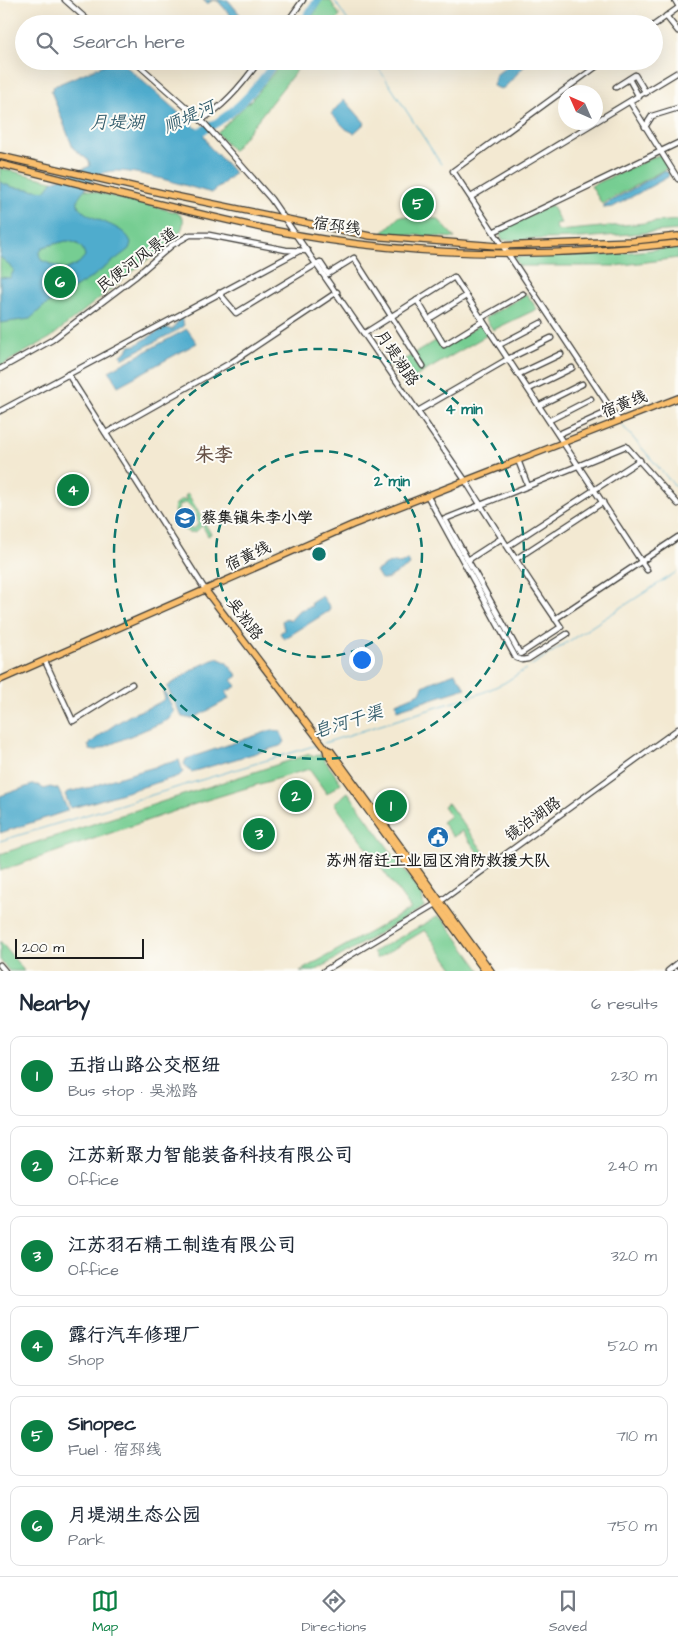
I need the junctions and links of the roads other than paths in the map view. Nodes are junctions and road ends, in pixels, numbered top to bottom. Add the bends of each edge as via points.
1 (65, 0) edge
2 (303, 0) edge
3 (675, 0) edge
4 (678, 6) edge
5 (82, 15) edge
6 (292, 15) edge
7 (666, 16) junction
8 (663, 18) edge
9 (678, 31) edge
10 (144, 70) edge
11 (254, 70) edge
12 (592, 70) edge
13 (678, 72) edge
14 (629, 79) junction
15 (616, 87) dead end
16 (646, 92) junction
17 (639, 96) junction
18 (630, 102) junction
19 (678, 108) edge
20 (201, 120) junction
21 (645, 127) junction
22 (678, 143) edge
23 (661, 152) junction
24 (0, 156) edge
25 (0, 164) edge
26 (678, 179) edge
27 (471, 196) junction
28 (285, 218) junction
29 (494, 231) junction
30 (295, 234) junction
31 (678, 236) edge
32 (678, 243) edge
33 (504, 246) junction
34 (299, 251) junction
35 (308, 251) junction
36 (508, 254) junction
37 (317, 264) junction
38 (337, 292) junction
39 (219, 293) junction
40 (523, 294) dead end
41 (466, 296) junction
42 (417, 300) junction
43 (392, 316) junction
44 (432, 317) dead end
45 (482, 320) junction
46 (541, 323) dead end
47 (365, 333) junction
48 (550, 338) dead end
49 (499, 345) junction
50 (561, 354) dead end
51 (508, 359) junction
52 (423, 366) dead end
53 (572, 368) dead end
54 (0, 369) edge
55 (68, 374) junction
56 (519, 374) junction
57 (582, 384) dead end
58 (529, 390) junction
59 (678, 398) edge
60 (591, 399) dead end
61 (540, 405) junction
62 (0, 411) edge
63 (418, 411) junction
64 (603, 414) dead end
65 (550, 420) junction
66 (619, 421) junction
67 (106, 433) junction
68 (558, 434) junction
69 (564, 442) junction
70 (518, 460) junction
71 (640, 460) junction
72 (579, 465) junction
73 (465, 480) junction
74 (528, 486) junction
75 (595, 489) junction
76 (427, 495) junction
77 (603, 502) junction
78 (678, 504) edge
79 (481, 505) junction
80 (678, 537) edge
81 (502, 538) junction
82 (508, 546) junction
83 (516, 559) junction
84 (469, 562) junction
85 (642, 562) junction
86 (464, 567) junction
87 (647, 570) dead end
88 (206, 591) junction
89 (555, 619) junction
90 (567, 634) dead end
91 (45, 661) junction
92 (0, 680) edge
93 (132, 684) dead end
94 (678, 729) edge
95 (439, 903) junction
96 (678, 964) edge
97 (0, 965) edge
98 (5, 971) edge
99 (324, 971) edge
100 (485, 971) edge
101 (492, 971) edge
102 (668, 971) edge

1 - 5 street
2 - 6 street
3 - 4 street
4 - 7 street
7 - 8 street
7 - 9 street
10 - 20 street, 月堤湖路
11 - 20 street via 224,103
12 - 27 street via 453,171
13 - 16 street
14 - 15 street
14 - 16 street via 635,75
14 - 17 street
16 - 17 street
17 - 18 street
18 - 21 street
18 - 27 street
19 - 21 street via 652,116
20 - 28 street, 月堤湖路
21 - 23 street
22 - 23 street
23 - 26 street
23 - 29 street
24 - 28 main road, 宿邳线
25 - 30 main road, 宿邳线
27 - 29 street
28 - 30 street, 月堤湖路
28 - 33 main road, 宿邳线 via 370,236
29 - 33 street
30 - 35 street, 月堤湖路
30 - 36 main road, 宿邳线 via 428,251
31 - 33 main road, 宿邳线
32 - 36 main road, 宿邳线 via 610,251
33 - 36 street
34 - 35 street, 民便河风景道
34 - 39 street
34 - 54 street, 民便河风景道 via 209,235 190,235 172,245 52,340
35 - 37 street, 月堤湖路
36 - 66 street
37 - 38 street, 月堤湖路
37 - 39 street via 239,312 233,312
37 - 43 street via 320,262 328,274 354,258
38 - 47 street, 月堤湖路
38 - 67 street via 232,362
39 - 55 street
40 - 45 street
41 - 42 street via 454,277
41 - 44 street
41 - 45 street
42 - 43 street
42 - 45 street via 444,345
43 - 47 street
43 - 52 street
45 - 49 street
46 - 49 street
47 - 63 street, 月堤湖路
48 - 51 street
49 - 51 street
50 - 56 street
51 - 56 street
51 - 63 street
53 - 58 street
55 - 62 street
55 - 67 street, 吴淞路
56 - 58 street
57 - 61 street
58 - 61 street
59 - 66 main road, 宿黄线
60 - 65 street
61 - 65 street
63 - 73 street, 月堤湖路
64 - 68 street
65 - 68 street
66 - 69 main road, 宿黄线
67 - 88 street, 吴淞路
68 - 69 street
69 - 70 main road, 宿黄线
69 - 72 street
70 - 73 main road, 宿黄线
70 - 74 street
71 - 72 street via 626,446
71 - 75 street
71 - 78 street
72 - 74 street
72 - 75 street
73 - 76 main road, 宿黄线
73 - 79 street, 月堤湖路
74 - 79 street
75 - 77 street
75 - 82 street
76 - 86 street
76 - 88 main road, 宿黄线 via 352,524
77 - 83 street
77 - 85 street
79 - 81 street, 月堤湖路
79 - 84 street via 445,519
80 - 85 street
81 - 82 street, 月堤湖路
81 - 84 street
82 - 83 street, 月堤湖路
83 - 89 street, 月堤湖路
84 - 86 street
84 - 89 street via 520,654 561,628
85 - 87 street
85 - 89 street
86 - 90 street via 516,658 528,659
88 - 91 main road, 宿黄线
88 - 95 main road, 吴淞路 via 331,751
91 - 92 main road, 宿黄线
91 - 93 street via 73,721
94 - 95 street, 镜泊湖路
95 - 99 street, 镜泊湖路
95 - 100 main road, 吴淞路
95 - 101 main road, 吴淞路
96 - 102 street
97 - 98 street

